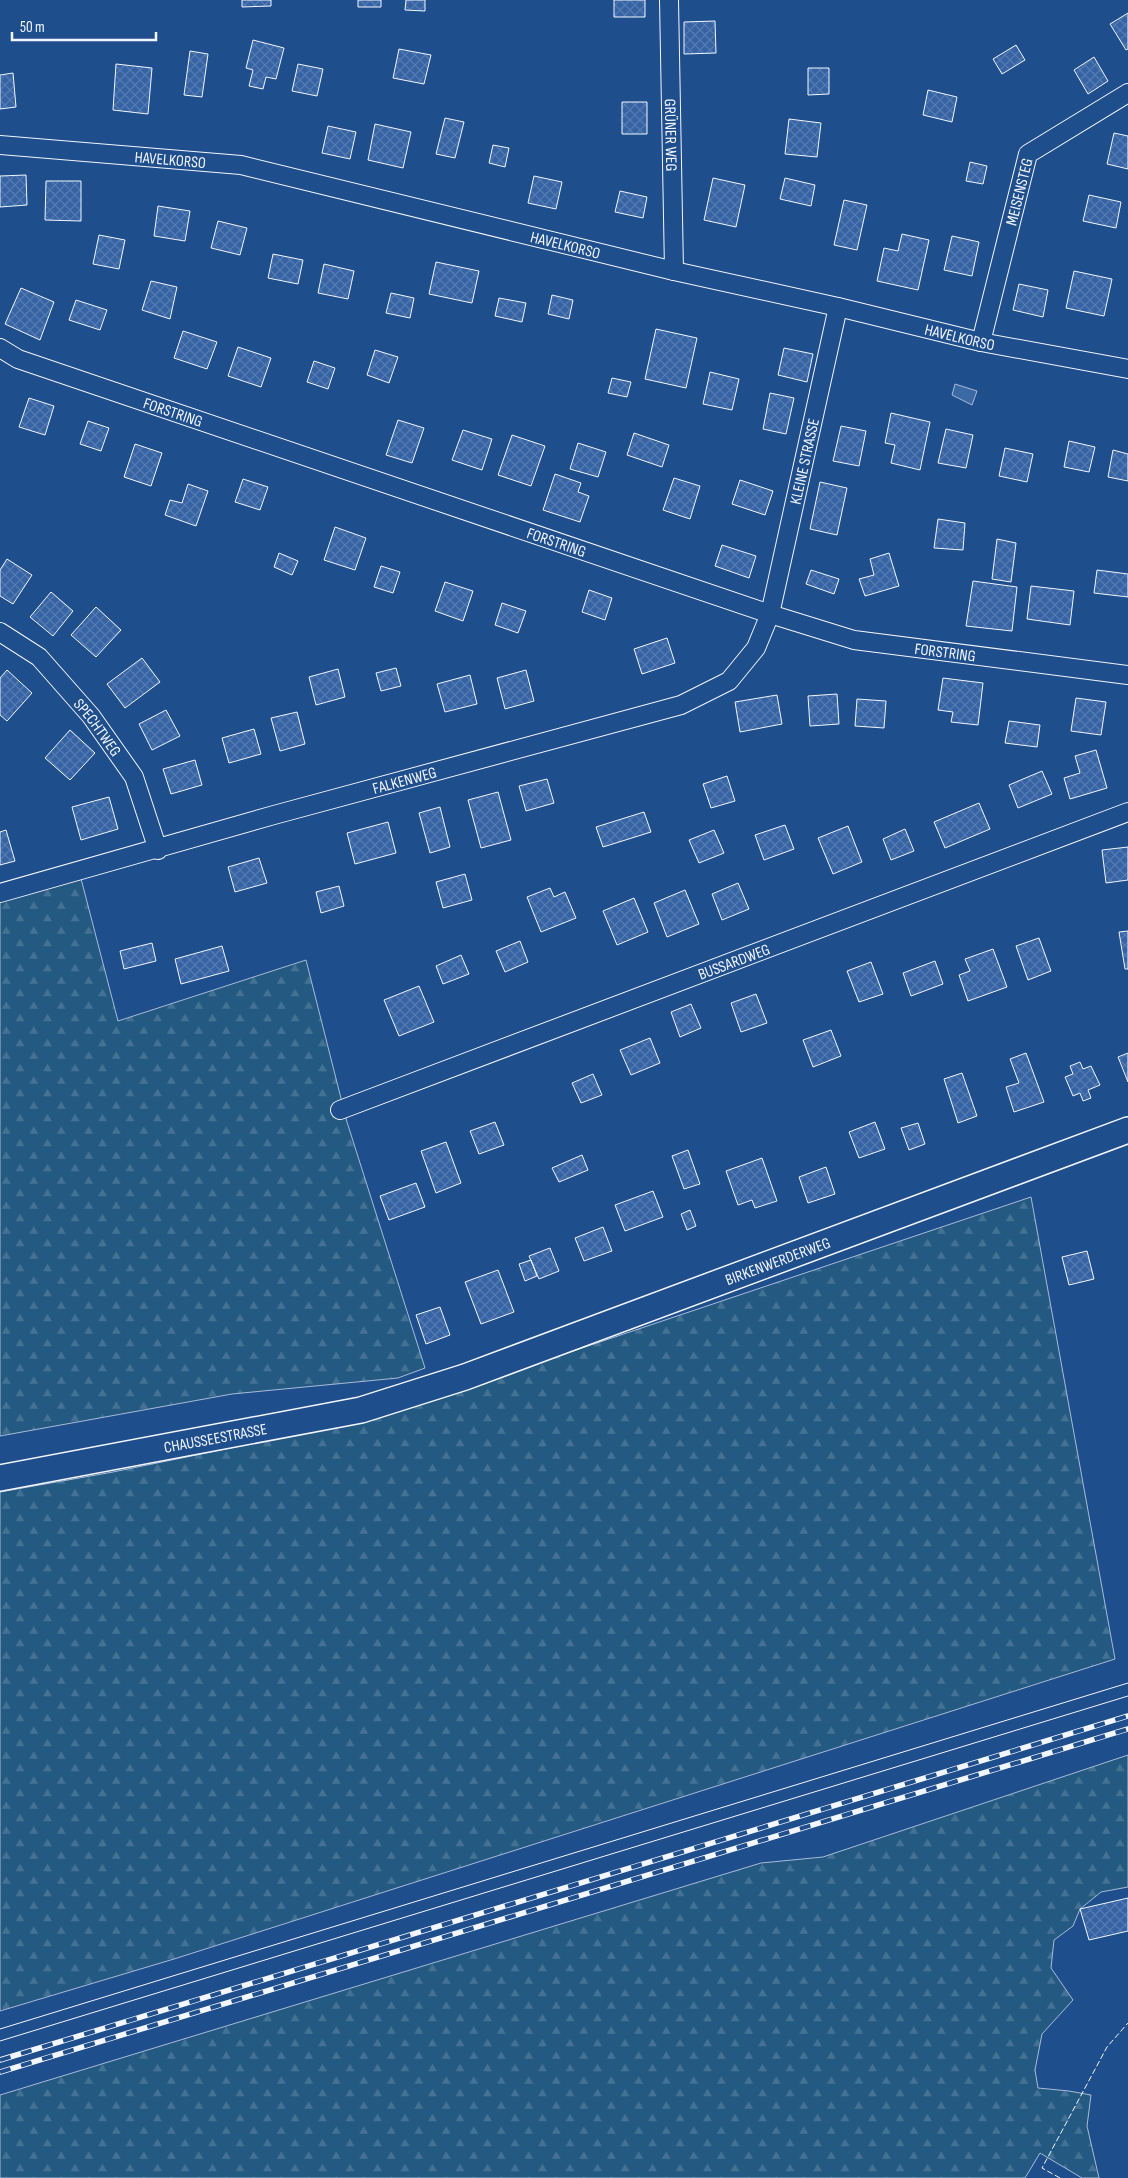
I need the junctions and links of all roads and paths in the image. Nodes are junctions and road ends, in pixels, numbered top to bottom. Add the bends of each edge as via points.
1 (669, 0) edge
2 (1128, 93) edge
3 (0, 145) edge
4 (674, 271) junction
5 (838, 307) junction
6 (982, 342) junction
7 (0, 348) edge
8 (1128, 369) edge
9 (770, 614) junction
10 (0, 632) edge
11 (1128, 675) edge
12 (1128, 812) edge
13 (158, 850) junction
14 (0, 893) edge
15 (340, 1110) dead end
16 (1128, 1130) edge
17 (428, 1389) joint
18 (0, 1478) edge

1 - 4 street, GRÜNER WEG
2 - 6 street, MEISENSTEG via 1028,154
3 - 4 street, HAVELKORSO via 241,165
4 - 5 street, HAVELKORSO
5 - 6 street, HAVELKORSO
5 - 9 street, KLEINE STRASSE
6 - 8 street, HAVELKORSO
7 - 9 street, FORSTRING via 28,362
9 - 11 street, FORSTRING via 854,640
9 - 13 street, FALKENWEG via 756,648 729,681 681,705 274,815
10 - 13 street, SPECHTWEG via 39,657 92,716 134,777
12 - 15 street, BUSSARDWEG
13 - 14 street, FALKENWEG
16 - 17 street, BIRKENWERDERWEG
17 - 18 street, CHAUSSEESTRASSE via 362,1410

